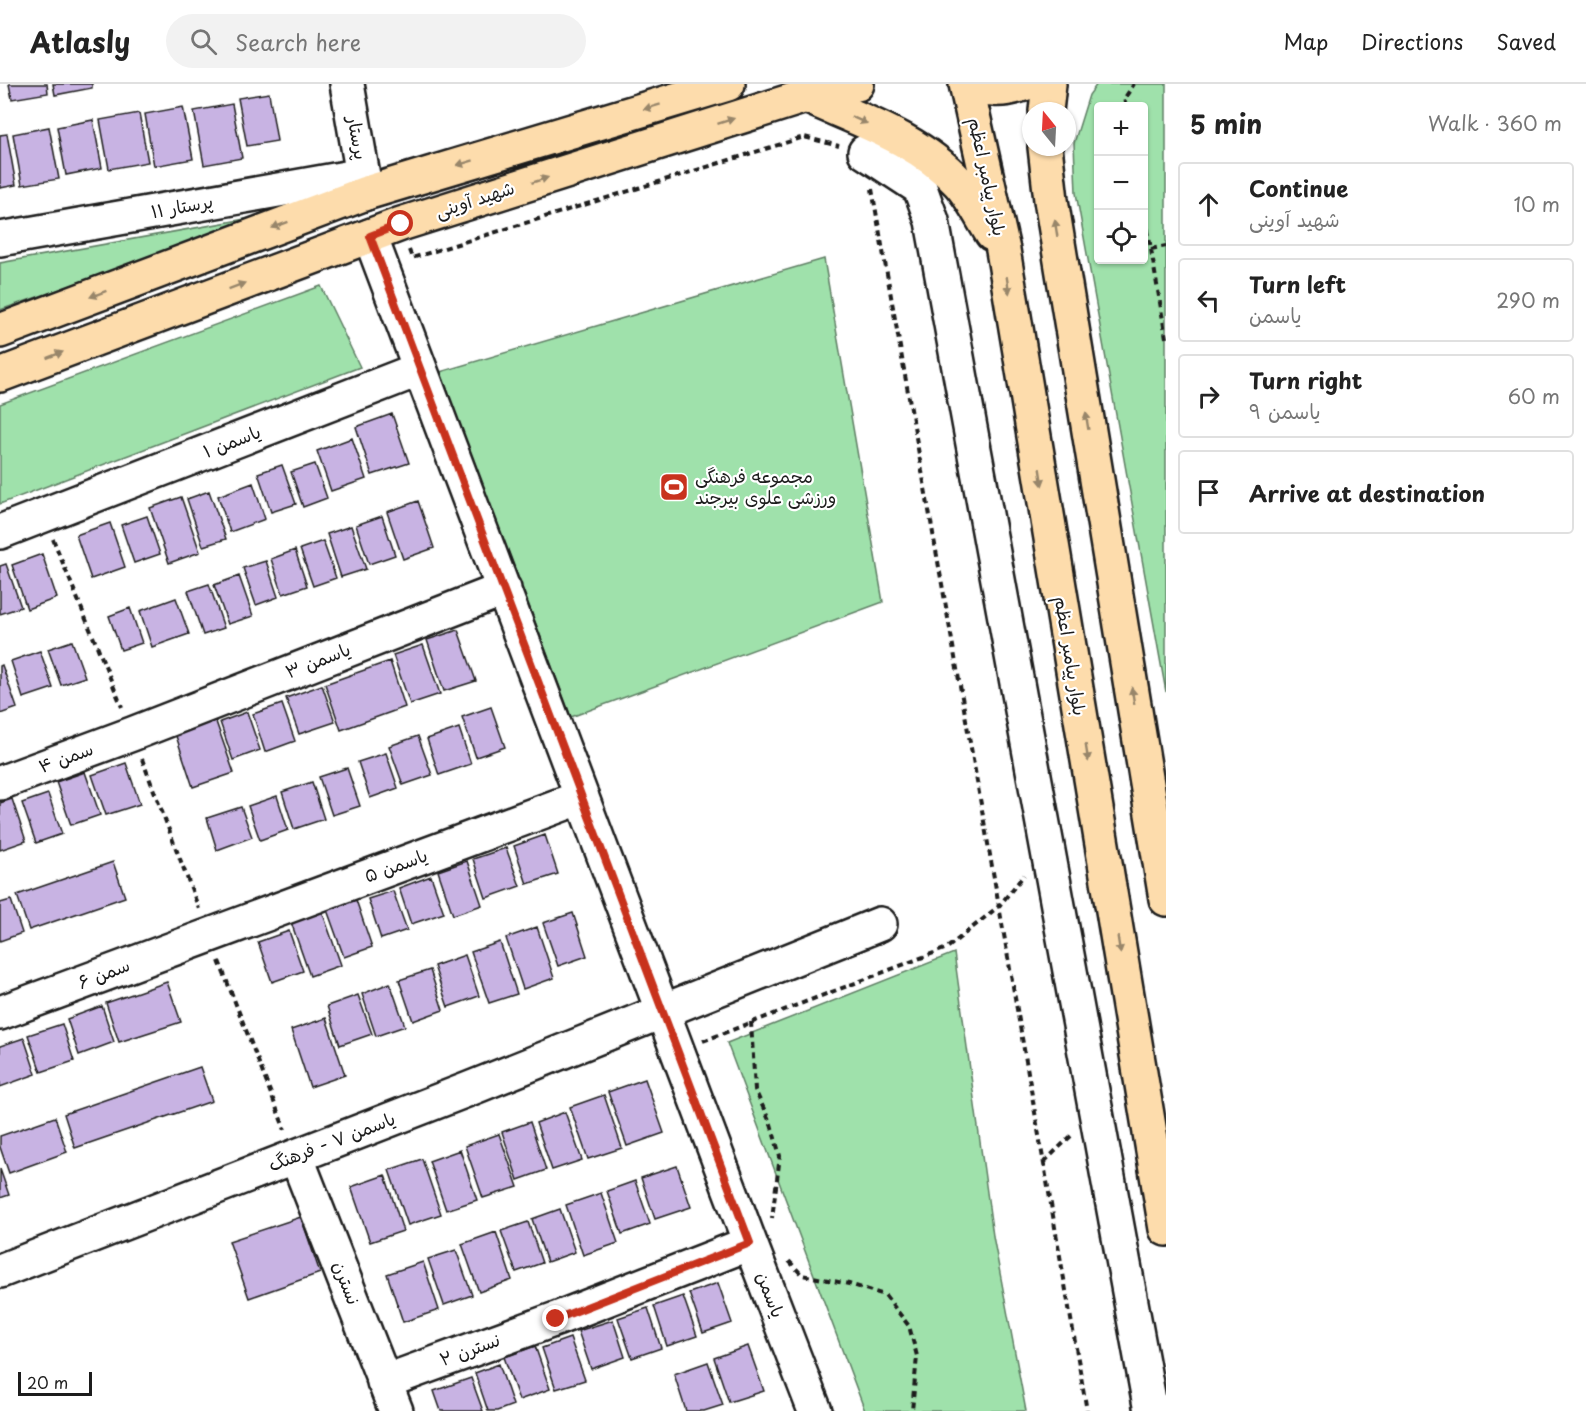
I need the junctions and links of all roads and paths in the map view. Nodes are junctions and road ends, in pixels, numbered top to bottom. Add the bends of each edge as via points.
1 (350, 84) edge
2 (728, 84) edge
3 (857, 84) edge
4 (967, 84) edge
5 (1024, 84) edge
6 (1049, 84) edge
7 (1134, 84) edge
8 (806, 96) junction
9 (1048, 102) edge
10 (1125, 102) edge
11 (865, 152) junction
12 (1046, 156) edge
13 (365, 184) junction
14 (1143, 210) edge
15 (401, 224) junction
16 (370, 236) junction
17 (0, 239) edge
18 (1166, 246) edge
19 (1150, 249) junction
20 (1003, 250) junction
21 (0, 331) edge
22 (1166, 338) edge
23 (420, 369) junction
24 (0, 375) edge
25 (43, 516) junction
26 (0, 532) edge
27 (504, 589) junction
28 (132, 734) junction
29 (0, 783) edge
30 (582, 797) junction
31 (1047, 847) junction
32 (1166, 899) edge
33 (999, 906) junction
34 (880, 924) dead end
35 (209, 935) junction
36 (664, 1012) junction
37 (0, 1013) edge
38 (751, 1022) junction
39 (678, 1050) junction
40 (296, 1156) junction
41 (1166, 1229) edge
42 (761, 1234) junction
43 (786, 1259) dead end
44 (0, 1271) edge
45 (390, 1396) edge
46 (815, 1411) edge
47 (912, 1411) edge
48 (1087, 1411) edge
49 (1151, 1411) edge

1 - 13 street, پرستار
2 -> 13 main road, شهید آوینی
3 - 8 main road, شهید آوینی
4 - 5 main road via 988,90
4 - 20 main road, بلوار پیامبر اعظم
6 - 9 main road
7 - 10 path
15 -> 8 main road, شهید آوینی
8 -> 20 main road via 906,141 932,159 960,183
11 - 15 path via 804,137 412,258
11 - 31 street via 920,188 932,220
11 - 33 path
32 -> 12 main road
13 - 17 street, پرستار ۱۱
13 -> 21 main road, شهید آوینی
14 - 19 path
15 - 16 main road, شهید آوینی
16 - 23 street, یاسمن
24 -> 16 main road, شهید آوینی
18 - 19 path
19 - 22 path
20 -> 41 main road, بلوار پیامبر اعظم
23 - 25 street, یاسمن ۱
23 - 27 street, یاسمن
25 - 26 street, یاسمن ۱
25 - 28 path
27 - 28 street, یاسمن ۳
27 - 30 street, یاسمن
28 - 29 street, سمن ۴
28 - 35 path
30 - 35 street, یاسمن ۵
30 - 36 street, یاسمن
31 - 33 path
31 - 49 street
33 - 38 path via 947,948
33 - 48 path
34 - 36 street, یاسمن ۷ - فرهنگ
35 - 37 street, سمن ۶
35 - 40 path
36 - 39 street, یاسمن
36 - 40 street, یاسمن ۷ - فرهنگ
38 - 39 path
38 - 42 path via 755,1090 780,1156
39 - 42 street, یاسمن
40 - 44 street, یاسمن ۷ - فرهنگ
40 - 45 street, نسترن
42 - 45 street, نسترن ۲ via 556,1319
42 - 46 street, یاسمن
43 - 47 path via 802,1275 885,1295 909,1326 916,1356

